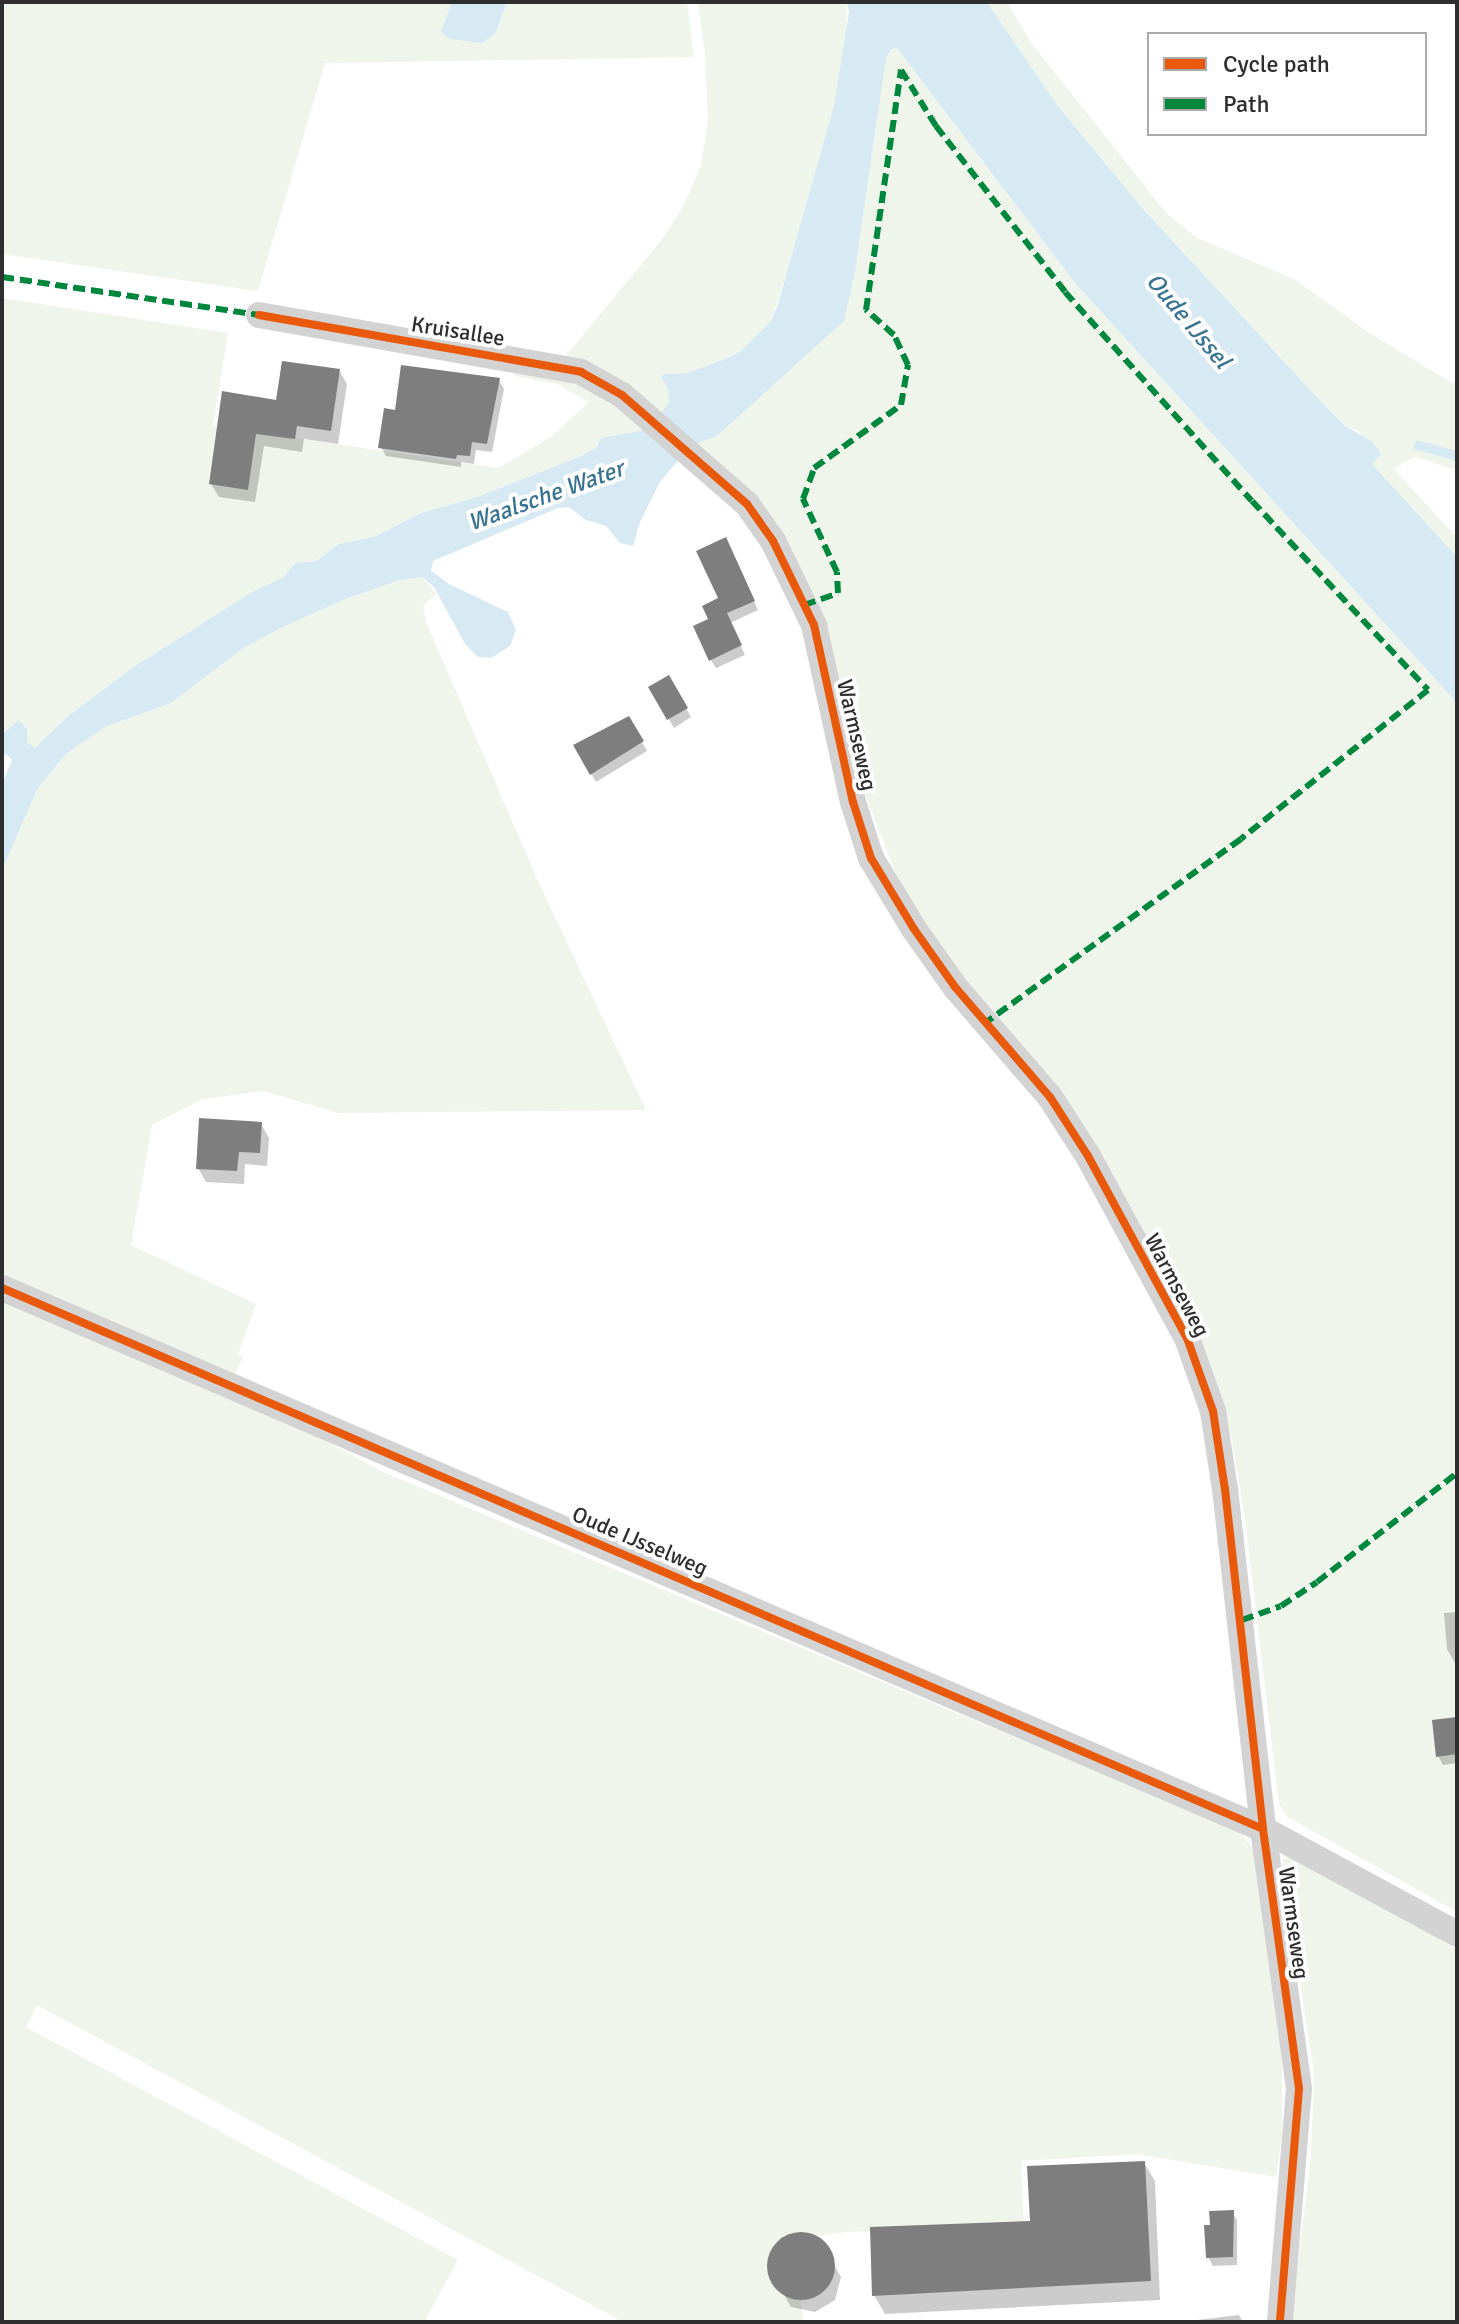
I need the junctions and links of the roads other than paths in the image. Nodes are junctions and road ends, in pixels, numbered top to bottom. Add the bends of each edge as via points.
1 (259, 315) dead end
2 (639, 410) joint
3 (2, 1288) edge
4 (1263, 1829) junction
5 (1457, 1934) edge
6 (1280, 2322) edge

1 - 2 street, Kruisallee via 569,368 601,382
2 - 4 street, Warmseweg via 747,504 773,541 814,625 853,802 871,858 955,987 1050,1097 1187,1338 1215,1426
3 - 4 street, Oude IJsselweg
4 - 5 street, Oude IJsselweg
4 - 6 street, Warmseweg via 1299,2089

